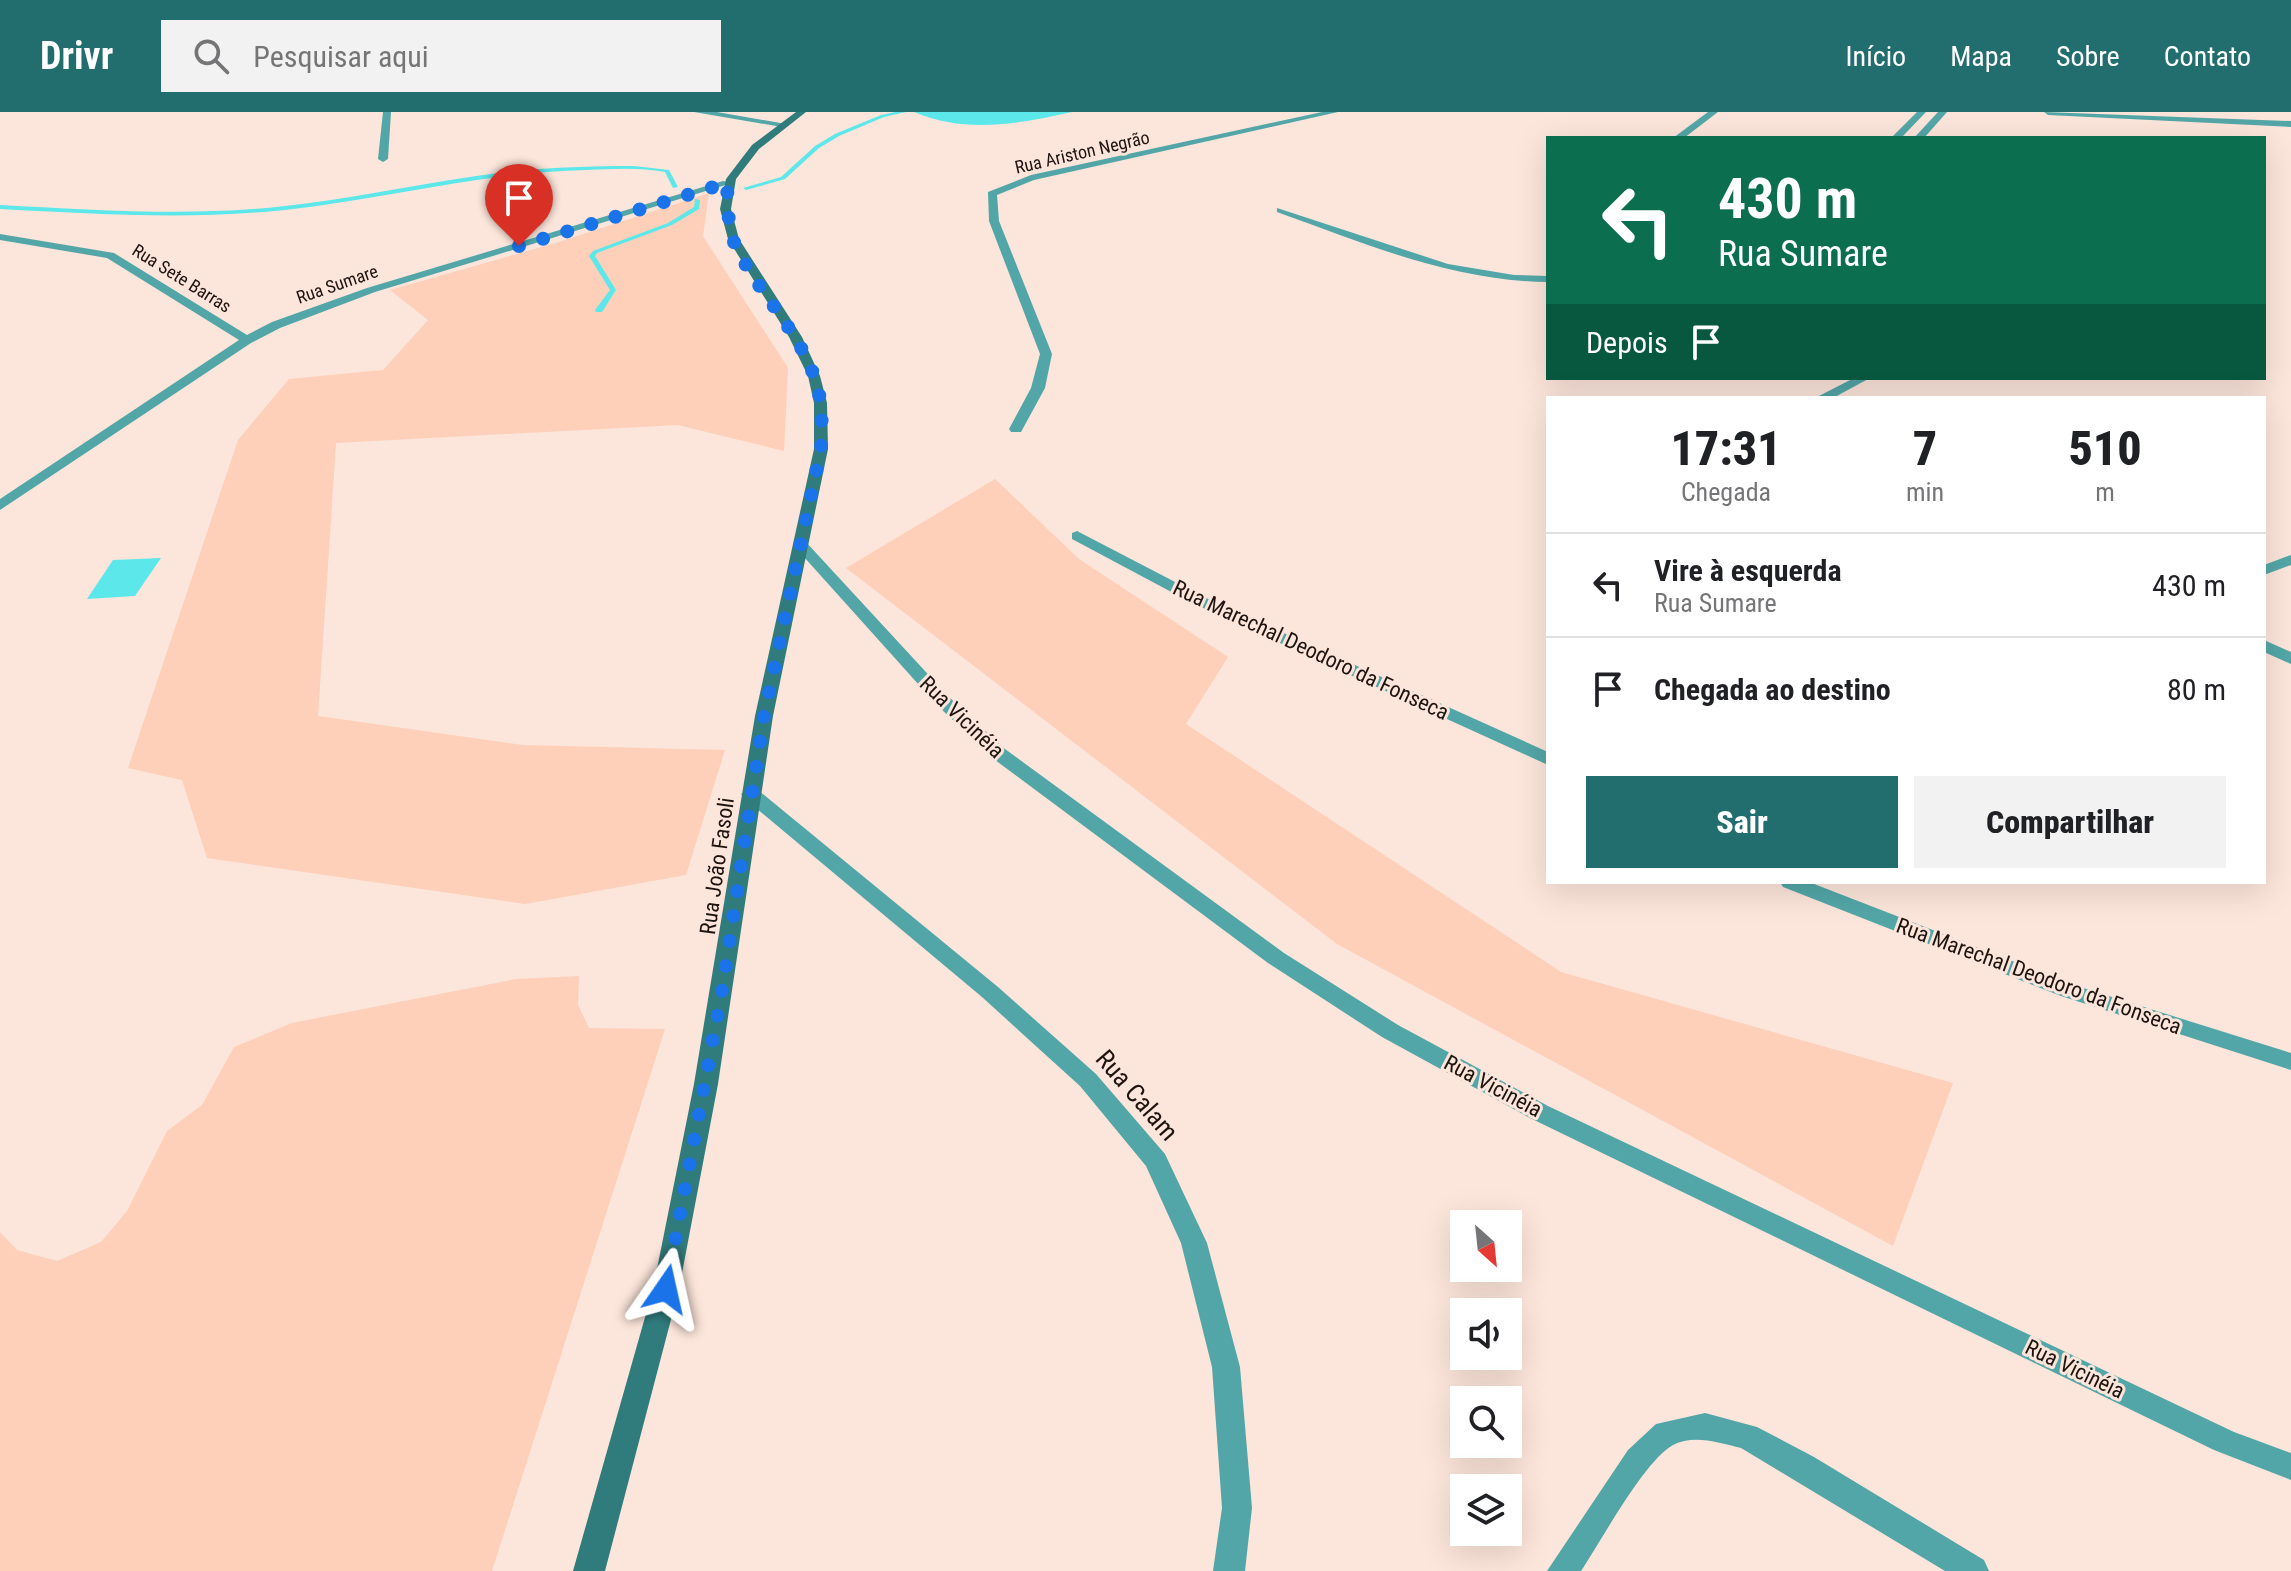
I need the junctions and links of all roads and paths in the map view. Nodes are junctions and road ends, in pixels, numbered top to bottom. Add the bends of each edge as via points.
1 (387, 112) edge
2 (698, 112) edge
3 (802, 112) edge
4 (1334, 112) edge
5 (1714, 112) edge
6 (1922, 112) edge
7 (1943, 112) edge
8 (2048, 112) edge
9 (2123, 115) edge
10 (782, 124) junction
11 (2291, 124) edge
12 (1681, 136) edge
13 (1898, 136) edge
14 (1921, 136) edge
15 (383, 159) dead end
16 (727, 183) junction
17 (1281, 210) dead end
18 (0, 237) edge
19 (1546, 279) edge
20 (247, 340) junction
21 (1860, 380) edge
22 (1826, 396) edge
23 (1016, 429) dead end
24 (0, 506) edge
25 (1077, 536) dead end
26 (800, 544) junction
27 (2291, 560) edge
28 (2266, 569) edge
29 (2266, 646) edge
30 (2291, 659) edge
31 (1546, 758) edge
32 (751, 794) junction
33 (1795, 884) edge
34 (2291, 1062) edge
35 (2291, 1467) edge
36 (589, 1571) edge
37 (1229, 1571) edge
38 (1563, 1571) edge
39 (1973, 1571) edge

1 - 15 street
2 - 10 street
3 - 10 main road
4 - 23 street, Rua Ariston Negrão via 1031,178 992,194 994,221 1046,354 1038,388
5 - 12 street
6 - 13 street
7 - 14 street
8 - 9 street
9 - 11 street
10 - 16 main road via 745,156
16 - 20 street, Rua Sumare via 371,290
16 - 26 main road, Rua João Fasoli via 736,248 801,348 822,409 821,449
17 - 19 street via 1473,273
18 - 20 street, Rua Sete Barras via 110,255
20 - 24 street, Rua Sumare
21 - 22 street
25 - 31 street, Rua Marechal Deodoro da Fonseca via 1198,600
26 - 32 main road, Rua João Fasoli
26 - 35 street, Rua Vicinéia via 943,701 998,753 1276,958 1390,1031 1539,1112 2211,1434
27 - 28 street
29 - 30 street
32 - 36 main road, Rua João Fasoli via 709,1070 666,1289
32 - 37 street, Rua Calam via 1012,1011 1088,1080 1156,1161 1194,1243 1226,1367 1237,1508
33 - 34 street, Rua Marechal Deodoro da Fonseca via 2069,991
38 - 39 street via 1638,1459 1666,1433 1705,1426 1747,1436 1793,1460

